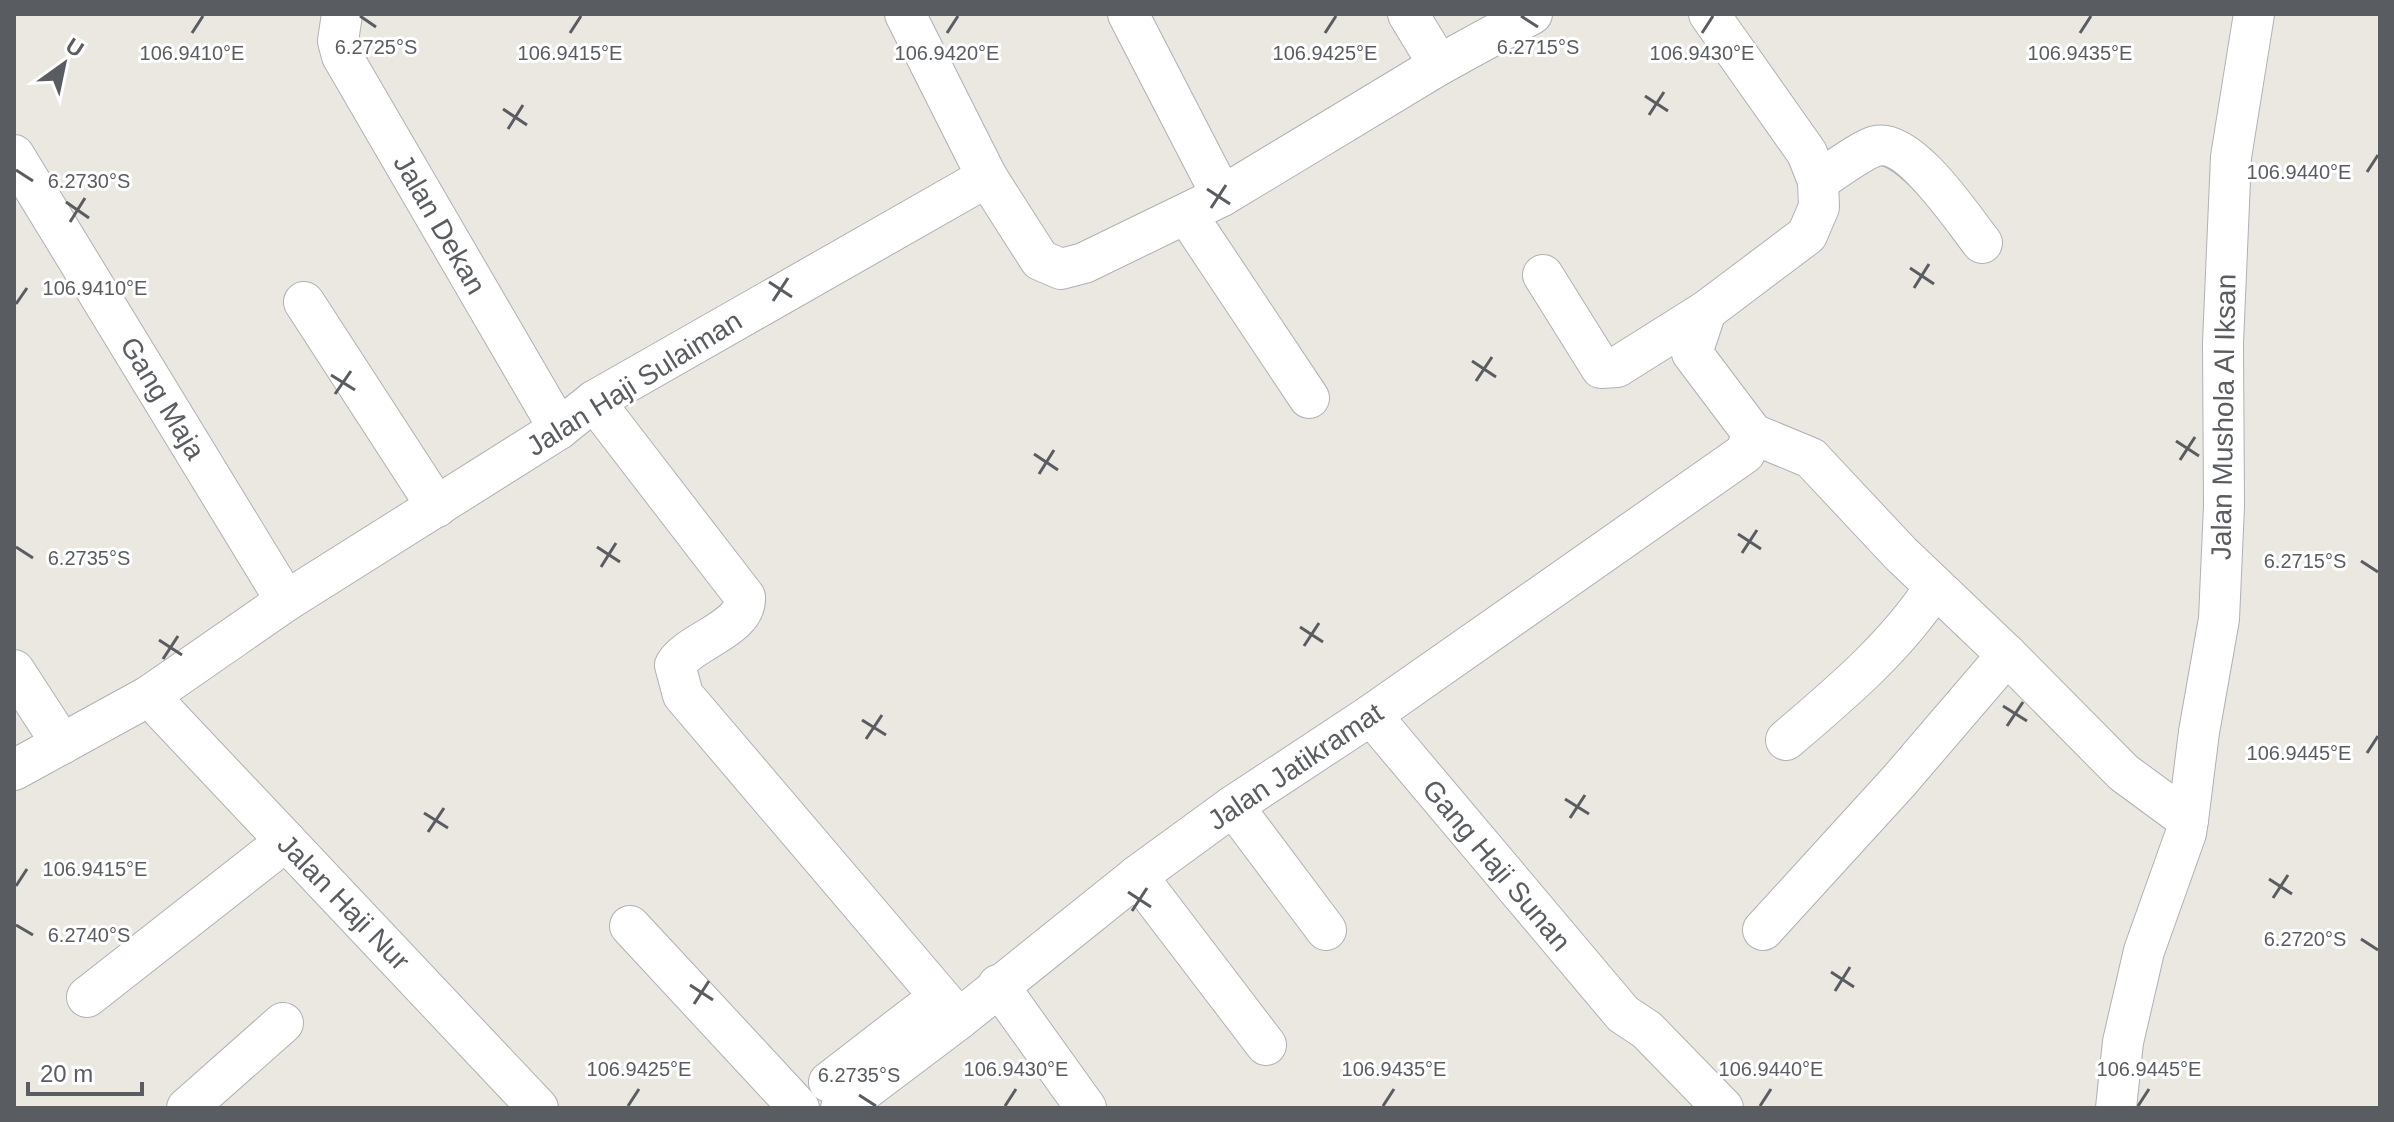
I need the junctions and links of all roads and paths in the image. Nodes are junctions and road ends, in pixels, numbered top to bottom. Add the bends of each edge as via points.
1 (342, 14) edge
2 (905, 14) edge
3 (1128, 14) edge
4 (1408, 14) edge
5 (1532, 14) edge
6 (1709, 14) edge
7 (2254, 14) edge
8 (1439, 65) junction
9 (14, 155) edge
10 (987, 177) junction
11 (1818, 181) junction
12 (1222, 196) junction
13 (1187, 215) junction
14 (1982, 243) dead end
15 (1543, 275) dead end
16 (304, 302) dead end
17 (1706, 311) junction
18 (1309, 398) dead end
19 (594, 401) junction
20 (559, 429) junction
21 (1753, 434) junction
22 (437, 507) junction
23 (1935, 587) junction
24 (286, 601) junction
25 (2007, 655) junction
26 (14, 670) edge
27 (149, 696) junction
28 (1371, 715) junction
29 (1786, 740) dead end
30 (62, 744) junction
31 (14, 770) edge
32 (1233, 806) junction
33 (2188, 820) junction
34 (286, 841) junction
35 (1137, 876) junction
36 (820, 896) dead end
37 (630, 926) dead end
38 (1326, 930) dead end
39 (1763, 930) dead end
40 (998, 985) junction
41 (87, 997) dead end
42 (940, 1020) junction
43 (283, 1023) dead end
44 (1266, 1045) dead end
45 (187, 1108) edge
46 (538, 1108) edge
47 (798, 1108) edge
48 (841, 1108) edge
49 (1086, 1108) edge
50 (1723, 1108) edge
51 (2116, 1108) edge

1 - 20 street, Jalan Dekan via 342,56
2 - 10 street
3 - 12 street
4 - 8 street
5 - 8 street
6 - 11 street via 1807,153
7 - 33 street, Jalan Mushola Al Iksan via 2231,157 2219,619
8 - 12 street
9 - 24 street, Gang Maja
10 - 13 street via 1040,260 1061,269
10 - 19 street, Jalan Haji Sulaiman
11 - 14 street via 1877,146 1893,147 1916,161
11 - 17 street via 1819,207 1807,235
12 - 13 street
13 - 18 street
15 - 17 street via 1601,368 1617,367
16 - 22 street
17 - 21 street via 1692,353
19 - 20 street, Jalan Haji Sulaiman
19 - 42 street via 745,597 742,612 675,665 683,695
20 - 22 street, Jalan Haji Sulaiman
21 - 23 street via 1811,458
21 - 28 street, Jalan Jatikramat via 1745,453
22 - 24 street, Jalan Haji Sulaiman
23 - 25 street
23 - 29 street via 1884,651
24 - 27 street, Jalan Haji Sulaiman
25 - 33 street via 2124,773
25 - 39 street
26 - 30 street
27 - 30 street, Jalan Haji Sulaiman
27 - 34 street, Jalan Haji Nur
28 - 32 street, Jalan Jatikramat
28 - 50 street, Gang Haji Sunan via 1623,1014 1647,1030
30 - 31 street, Jalan Haji Sulaiman
32 - 35 street, Jalan Jatikramat
32 - 38 street
33 - 51 street, Jalan Mushola Al Iksan via 2144,951 2123,1042
34 - 41 street
34 - 46 street, Jalan Haji Nur
35 - 40 street, Jalan Jatikramat
35 - 44 street
36 - 42 street
37 - 47 street
40 - 42 street, Jalan Jatikramat
40 - 49 street
42 - 47 street
42 - 48 street, Jalan Jatikramat
43 - 45 street

